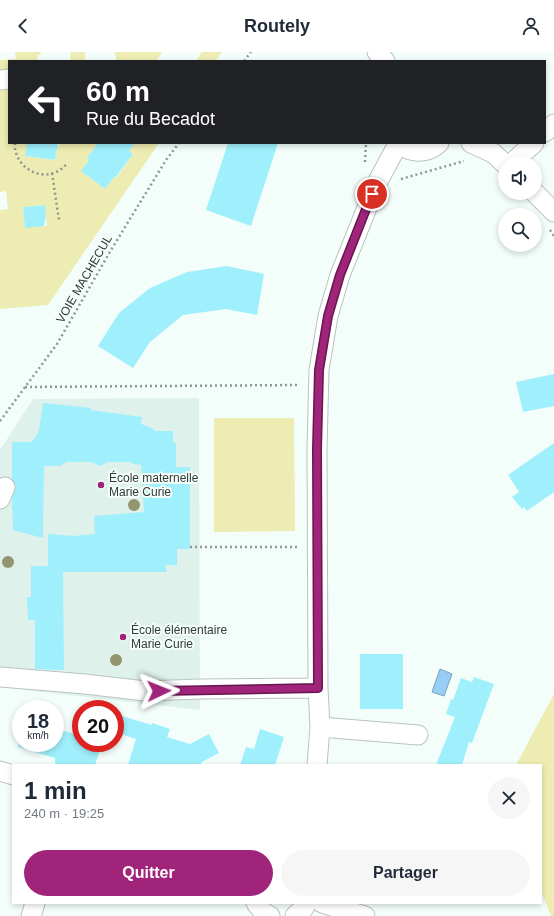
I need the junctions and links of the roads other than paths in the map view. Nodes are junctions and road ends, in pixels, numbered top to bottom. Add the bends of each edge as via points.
1 (377, 52) edge
2 (384, 60) edge
3 (554, 124) edge
4 (546, 131) edge
5 (397, 144) edge
6 (399, 144) edge
7 (438, 144) edge
8 (472, 144) edge
9 (533, 144) edge
10 (520, 156) edge
11 (498, 158) edge
12 (542, 200) edge
13 (554, 212) edge
14 (0, 677) edge
15 (318, 688) junction
16 (320, 727) junction
17 (418, 735) dead end
18 (317, 764) edge
19 (0, 770) edge
20 (12, 775) edge
21 (35, 904) edge
22 (257, 904) edge
23 (306, 904) edge
24 (325, 904) edge
25 (31, 916) edge
26 (270, 916) edge
27 (295, 916) edge
28 (365, 916) edge

1 - 2 street
3 - 4 street
5 - 15 street via 367,204 340,275 328,316 319,370
6 - 7 street via 415,152 425,151
8 - 11 street
9 - 10 street
12 - 13 street
14 - 15 street via 145,691
15 - 16 street
16 - 17 street
16 - 18 street
19 - 20 street
21 - 25 street
22 - 26 street
23 - 27 street
24 - 28 street

